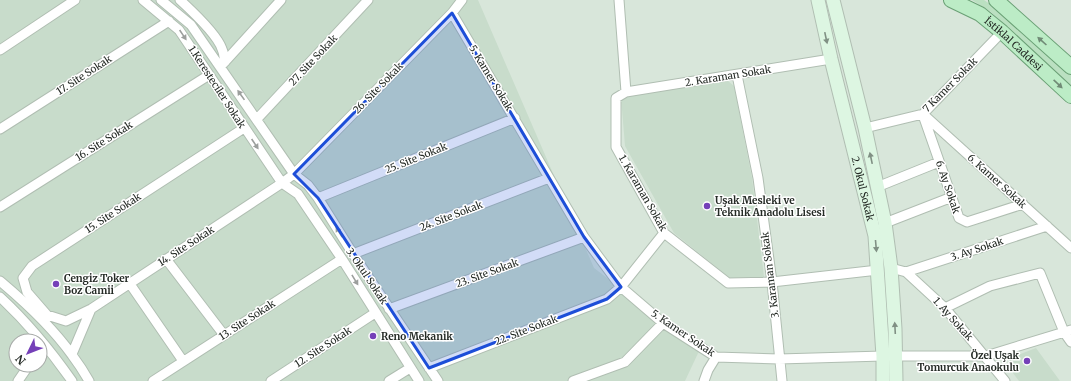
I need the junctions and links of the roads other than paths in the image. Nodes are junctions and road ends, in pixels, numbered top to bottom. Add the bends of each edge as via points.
1 (75, 0) edge
2 (143, 0) edge
3 (161, 0) edge
4 (180, 0) edge
5 (281, 0) edge
6 (368, 0) edge
7 (462, 0) edge
8 (619, 0) edge
9 (818, 0) edge
10 (833, 0) edge
11 (951, 0) edge
12 (996, 0) edge
13 (190, 3) edge
14 (452, 13) junction
15 (169, 21) junction
16 (1002, 32) junction
17 (0, 50) edge
18 (846, 56) junction
19 (831, 59) junction
20 (223, 64) junction
21 (1071, 67) edge
22 (209, 75) junction
23 (737, 75) junction
24 (626, 92) junction
25 (1071, 96) edge
26 (923, 114) junction
27 (514, 118) junction
28 (257, 119) junction
29 (244, 128) junction
30 (865, 128) junction
31 (0, 129) edge
32 (939, 162) junction
33 (294, 174) junction
34 (549, 178) junction
35 (282, 183) junction
36 (877, 187) junction
37 (952, 197) junction
38 (318, 198) junction
39 (1023, 204) junction
40 (0, 206) edge
41 (885, 223) junction
42 (1047, 226) junction
43 (664, 233) junction
44 (584, 237) junction
45 (1071, 248) edge
46 (352, 254) junction
47 (166, 259) junction
48 (342, 259) junction
49 (885, 269) junction
50 (906, 272) junction
51 (0, 281) edge
52 (772, 282) junction
53 (130, 284) junction
54 (621, 287) junction
55 (0, 297) edge
56 (945, 308) junction
57 (91, 309) junction
58 (390, 309) junction
59 (375, 313) junction
60 (47, 315) junction
61 (663, 322) junction
62 (46, 325) junction
63 (1067, 331) edge
64 (31, 333) edge
65 (224, 335) junction
66 (1071, 342) edge
67 (48, 353) edge
68 (72, 354) junction
69 (890, 356) junction
70 (986, 356) junction
71 (716, 357) junction
72 (779, 359) junction
73 (184, 361) junction
74 (410, 368) junction
75 (429, 368) junction
76 (72, 381) edge
77 (90, 381) edge
78 (153, 381) edge
79 (271, 381) edge
80 (390, 381) edge
81 (418, 381) edge
82 (438, 381) edge
83 (573, 381) edge
84 (704, 381) edge
85 (782, 381) edge
86 (883, 381) edge
87 (896, 381) edge
88 (1006, 381) edge

1 - 17 street
2 - 15 street, 1.Keresteciler Sokak
3 - 20 street, 1.Keresteciler Sokak via 192,26
4 - 13 street
5 - 20 street
6 - 28 street, 27. Site Sokak
7 - 14 street, 26. Site Sokak
8 - 24 street
9 -> 19 street, 2. Okul Sokak
10 - 18 street, 2. Okul Sokak
11 - 16 main road, İstiklal Caddesi via 980,14
21 -> 12 main road, İstiklal Caddesi
13 - 20 street via 222,48
14 - 27 street, 5. Kamer Sokak
14 - 33 street, 26. Site Sokak
15 -> 22 street, 1.Keresteciler Sokak via 179,30
15 - 31 street, 17. Site Sokak
16 -> 25 main road, İstiklal Caddesi
16 - 26 street, 7 Kamer Sokak
18 - 19 street
18 - 30 street, 2. Okul Sokak
19 - 23 street, 2. Karaman Sokak
19 -> 49 street, 2. Okul Sokak
28 -> 20 street, 1.Keresteciler Sokak
22 - 29 street, 1.Keresteciler Sokak
22 - 40 street, 16. Site Sokak
23 - 24 street, 2. Karaman Sokak
23 - 52 street, 3. Karaman Sokak via 758,178
24 - 43 street, 1. Karaman Sokak via 616,98 616,147
26 - 30 street, 7 Kamer Sokak
26 - 32 street, 6. Ay Sokak
26 - 39 street, 6. Kamer Sokak
27 - 34 street, 5. Kamer Sokak
27 - 38 street, 25. Site Sokak
28 - 33 street, 1.Keresteciler Sokak
29 -> 35 street, 1.Keresteciler Sokak
29 - 60 street, 15. Site Sokak via 32,266 23,278 27,292
36 -> 30 street, 2. Okul Sokak
32 - 36 street
32 - 37 street, 6. Ay Sokak
33 - 35 street, 26. Site Sokak
33 - 38 street, 3. Okul Sokak via 308,185
34 - 44 street, 5. Kamer Sokak
34 - 46 street, 24. Site Sokak
35 - 47 street, 14. Site Sokak
35 - 48 street, 3. Okul Sokak via 298,194
36 - 41 street, 2. Okul Sokak
37 - 39 street, 6. Ay Sokak via 959,218 967,222
37 - 41 street
46 -> 38 street, 3. Okul Sokak
39 - 42 street, 6. Kamer Sokak
41 - 49 street, 2. Okul Sokak
42 - 45 street, 6. Kamer Sokak
42 - 50 street, 3. Ay Sokak
43 - 52 street, 1. Karaman Sokak via 728,283
43 - 54 street, 22. Site Sokak
44 - 54 street, 5. Kamer Sokak
44 - 58 street, 23. Site Sokak
46 - 58 street, 3. Okul Sokak
47 - 53 street, 14. Site Sokak
47 - 65 street
48 -> 59 street, 3. Okul Sokak
48 - 65 street, 13. Site Sokak
49 - 50 street, 1. Ay Sokak
49 - 52 street, 1. Karaman Sokak
49 - 69 street, 2. Okul Sokak
50 - 56 street, 1. Ay Sokak
51 - 62 street
52 - 72 street, 3. Karaman Sokak
53 - 57 street, 14. Site Sokak
53 - 73 street
54 - 61 street, 5. Kamer Sokak
54 - 75 street, 22. Site Sokak via 607,299
55 - 64 street via 14,310
56 - 63 street via 990,286 1040,273
56 - 70 street, 1. Ay Sokak
57 - 60 street, 14. Site Sokak via 66,321
57 - 68 street
58 - 75 street, 3. Okul Sokak
59 - 74 street, 3. Okul Sokak
59 - 79 street, 12. Site Sokak
60 - 62 street
61 - 71 street, 5. Kamer Sokak
61 - 83 street via 626,362
62 - 68 street
63 - 66 street
63 - 70 street, 5. Kamer Sokak
65 - 73 street, 13. Site Sokak
67 - 76 street
68 - 77 street
69 - 70 street, 5. Kamer Sokak
69 - 72 street, 5. Kamer Sokak
69 - 86 street, 2. Okul Sokak
69 - 87 street, 2. Okul Sokak
70 - 88 street, 1. Ay Sokak
71 - 72 street, 5. Kamer Sokak
71 - 84 street
72 - 85 street, 3. Karaman Sokak
73 - 78 street, 13. Site Sokak
74 - 80 street
74 - 81 street, 3. Okul Sokak
75 - 82 street, 3. Okul Sokak

